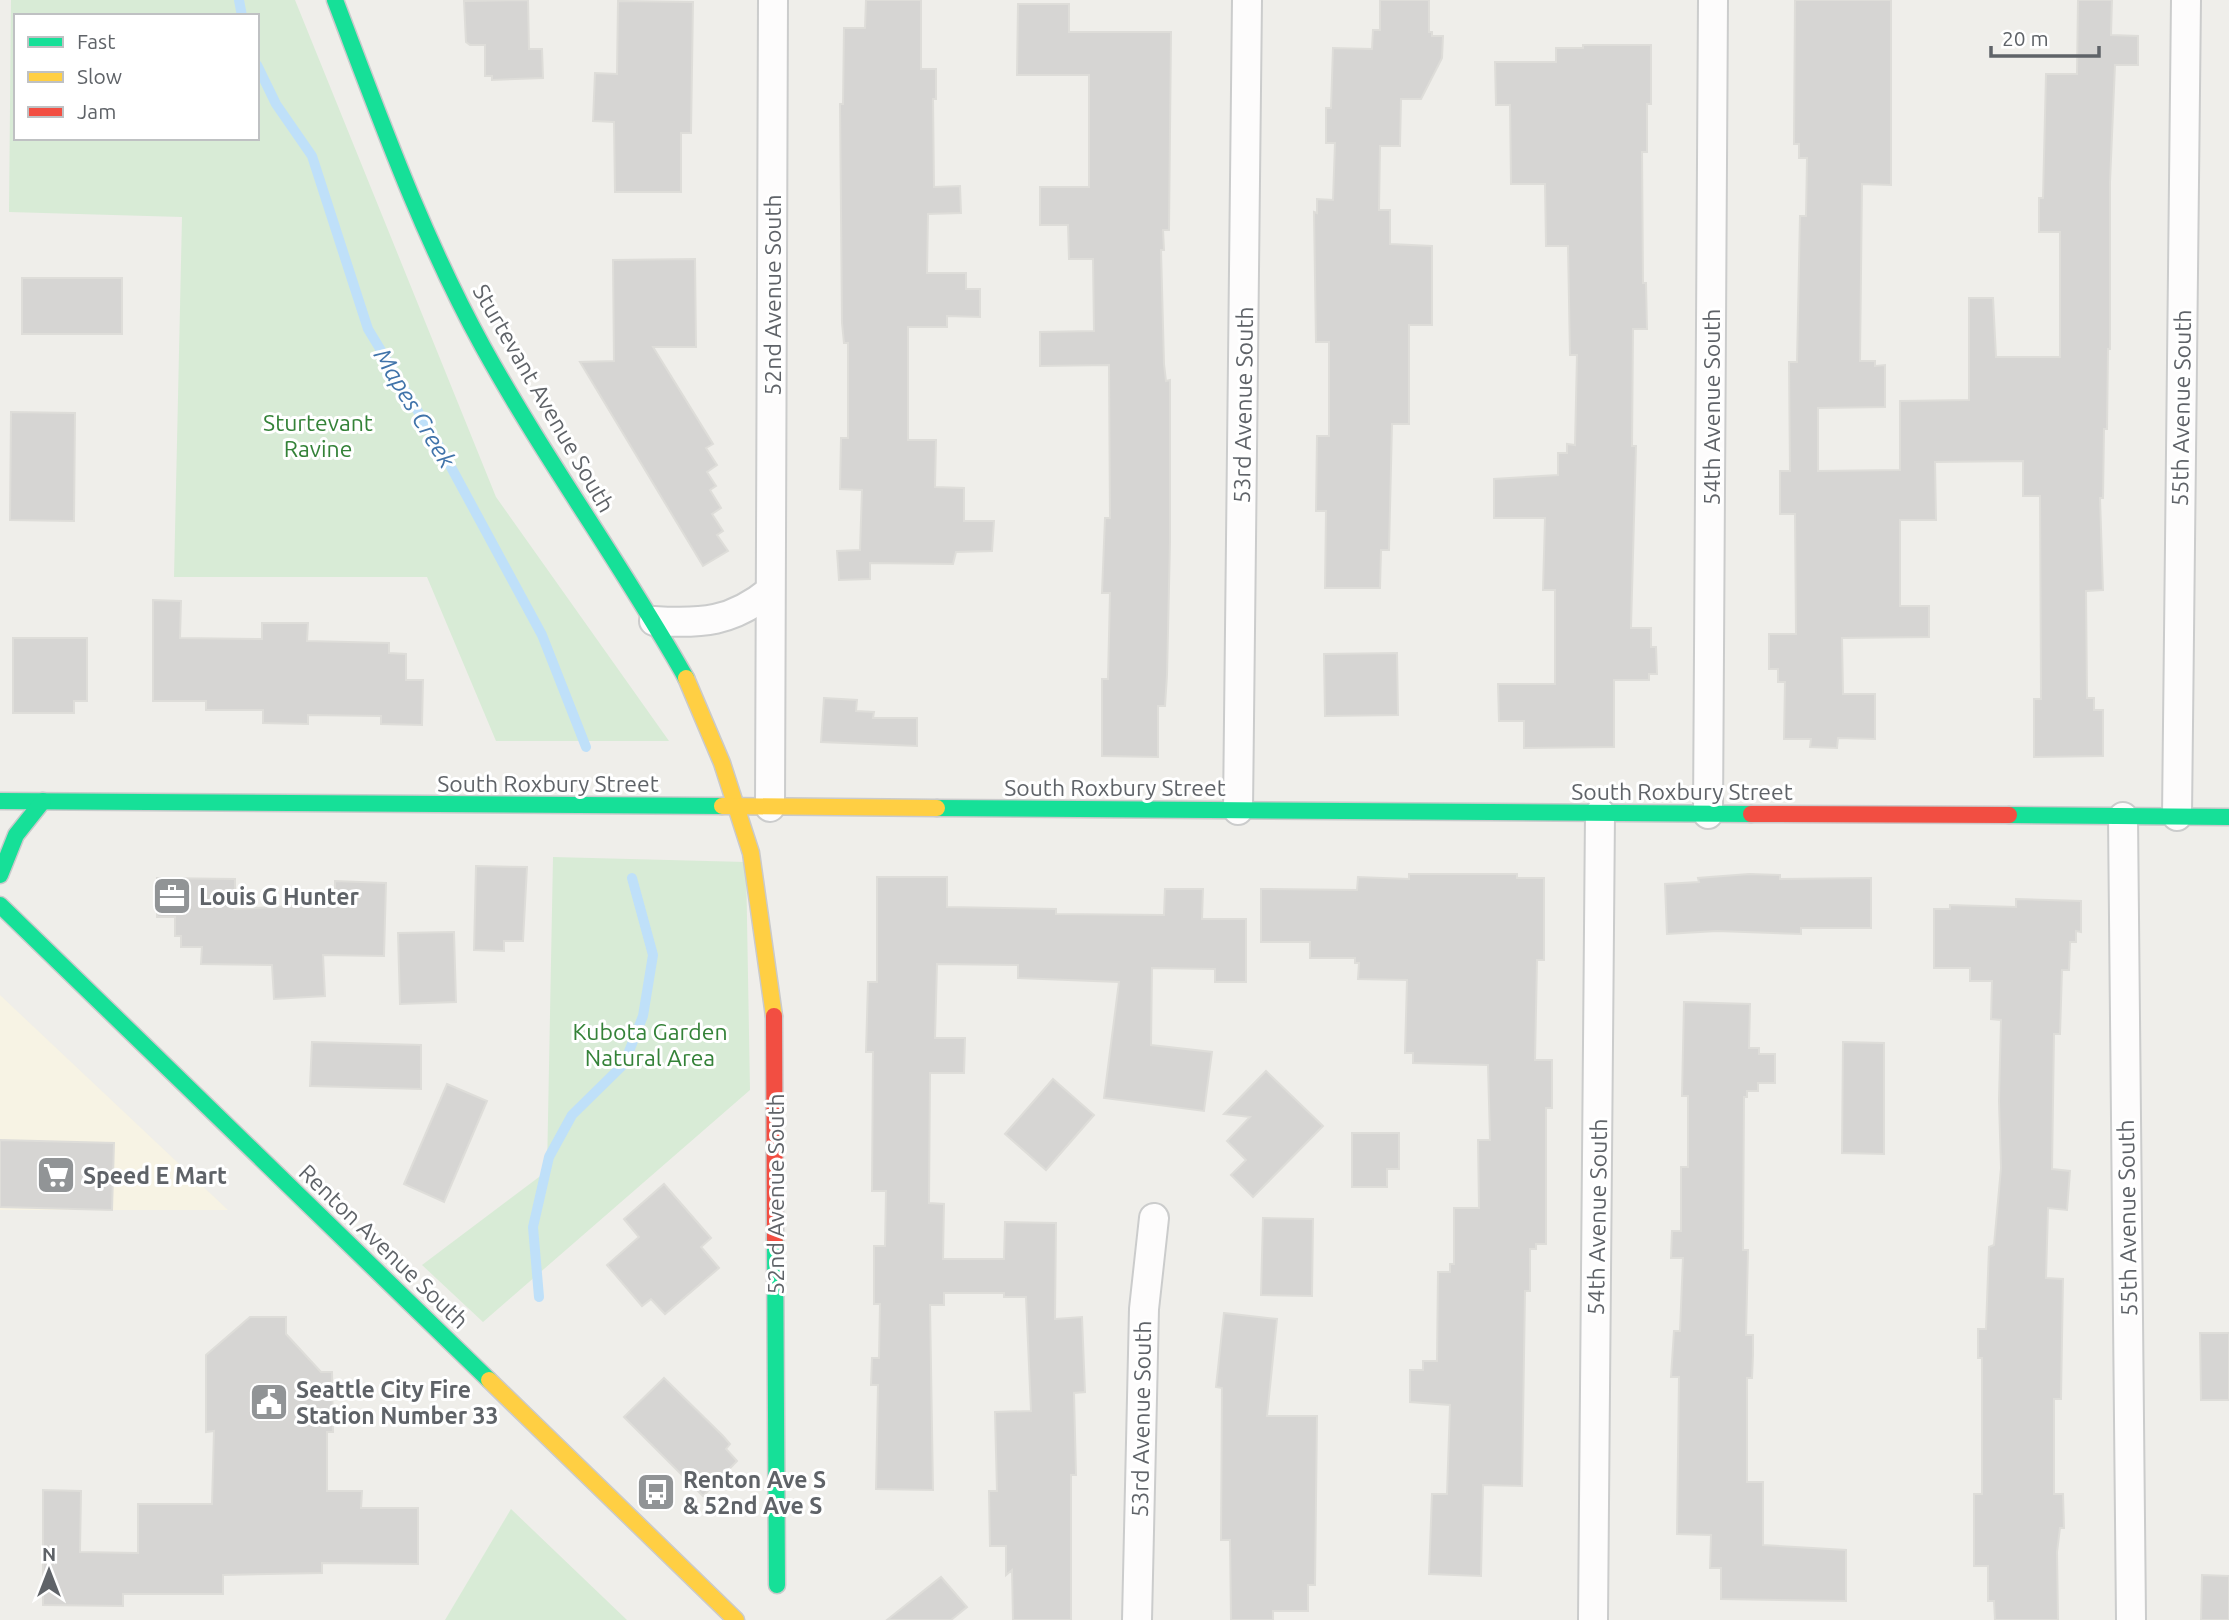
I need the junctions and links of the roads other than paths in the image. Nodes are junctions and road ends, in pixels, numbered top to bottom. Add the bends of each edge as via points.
1 (335, 0) edge
2 (773, 0) edge
3 (1247, 0) edge
4 (1713, 0) edge
5 (2186, 0) edge
6 (771, 591) junction
7 (654, 621) junction
8 (0, 801) edge
9 (43, 801) junction
10 (737, 807) junction
11 (770, 807) junction
12 (1238, 810) junction
13 (1600, 813) junction
14 (1708, 814) junction
15 (2177, 816) junction
16 (2123, 817) junction
17 (2229, 817) edge
18 (0, 875) edge
19 (0, 905) edge
20 (1154, 1218) dead end
21 (777, 1585) dead end
22 (736, 1620) edge
23 (1137, 1620) edge
24 (1593, 1620) edge
25 (2131, 1620) edge

1 - 7 street, Sturtevant Avenue South via 414,208 482,347
2 - 6 street, 52nd Avenue South
3 - 12 street, 53rd Avenue South
4 - 14 street, 54th Avenue South
5 - 15 street, 55th Avenue South
6 - 7 street via 749,608 722,619
6 - 11 street, 52nd Avenue South
7 - 10 street, Sturtevant Avenue South via 694,692
8 - 9 street, South Roxbury Street
9 - 10 street, South Roxbury Street
9 - 18 street via 5,852
10 - 11 street, South Roxbury Street
10 - 21 street, 52nd Avenue South via 751,853 774,1017
11 - 12 street, South Roxbury Street
12 - 13 street, South Roxbury Street
13 - 14 street, South Roxbury Street
13 - 24 street, 54th Avenue South
14 - 16 street, South Roxbury Street
15 - 16 street, South Roxbury Street
15 - 17 street, South Roxbury Street
16 - 25 street, 55th Avenue South
19 - 22 street, Renton Avenue South
20 - 23 street, 53rd Avenue South via 1144,1309

